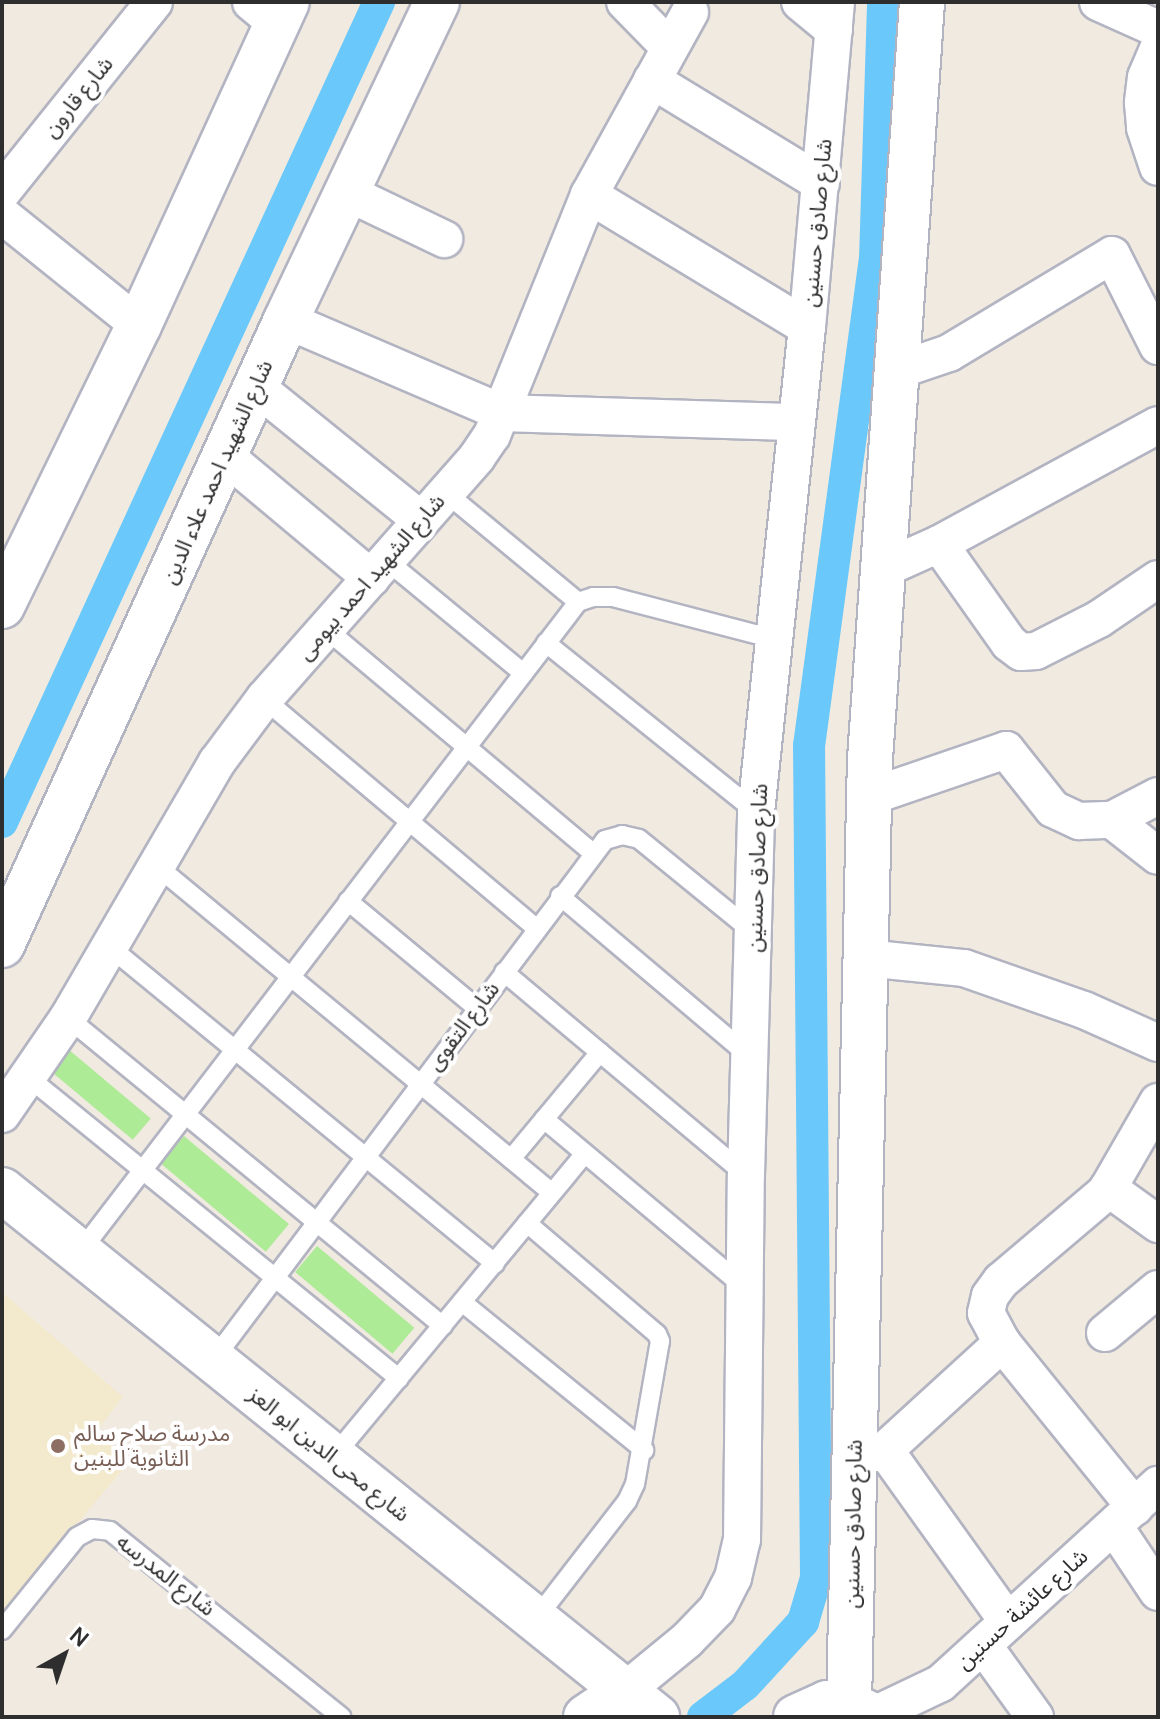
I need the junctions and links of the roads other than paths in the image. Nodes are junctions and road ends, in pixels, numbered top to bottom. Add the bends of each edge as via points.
1 (154, 2) edge
2 (437, 2) edge
3 (625, 2) edge
4 (800, 2) edge
5 (922, 2) edge
6 (1098, 2) edge
7 (272, 9) edge
8 (690, 12) dead end
9 (835, 16) edge
10 (1158, 29) edge
11 (670, 48) junction
12 (1158, 49) edge
13 (652, 80) junction
14 (1158, 167) edge
15 (821, 183) junction
16 (2, 192) edge
17 (346, 192) junction
18 (589, 195) junction
19 (2, 215) edge
20 (444, 239) dead end
21 (286, 320) junction
22 (139, 325) junction
23 (807, 327) junction
24 (1158, 346) edge
25 (896, 371) junction
26 (255, 386) junction
27 (503, 413) junction
28 (796, 422) junction
29 (1158, 425) edge
30 (224, 455) junction
31 (445, 492) junction
32 (421, 520) junction
33 (939, 544) junction
34 (378, 569) junction
35 (883, 569) junction
36 (1158, 579) edge
37 (578, 602) junction
38 (2, 606) edge
39 (326, 629) junction
40 (774, 639) junction
41 (546, 643) junction
42 (523, 673) junction
43 (264, 699) junction
44 (467, 747) junction
45 (1158, 796) edge
46 (869, 797) junction
47 (756, 812) junction
48 (1112, 820) junction
49 (409, 821) junction
50 (593, 853) junction
51 (1158, 856) edge
52 (158, 867) junction
53 (560, 896) junction
54 (348, 901) junction
55 (536, 928) junction
56 (754, 933) junction
57 (2, 945) edge
58 (111, 948) junction
59 (865, 958) junction
60 (504, 972) junction
61 (290, 976) junction
62 (477, 1008) junction
63 (68, 1018) junction
64 (1158, 1043) edge
65 (235, 1049) junction
66 (600, 1052) junction
67 (750, 1057) junction
68 (28, 1077) junction
69 (420, 1084) junction
70 (1158, 1102) edge
71 (2, 1114) edge
72 (185, 1115) junction
73 (544, 1119) junction
74 (585, 1154) junction
75 (366, 1156) junction
76 (511, 1159) junction
77 (143, 1170) junction
78 (746, 1175) junction
79 (1108, 1188) junction
80 (2, 1190) edge
81 (552, 1193) junction
82 (317, 1222) junction
83 (527, 1223) junction
84 (1158, 1224) edge
85 (80, 1252) junction
86 (495, 1263) junction
87 (276, 1277) junction
88 (745, 1288) junction
89 (1158, 1289) edge
90 (462, 1302) junction
91 (443, 1326) junction
92 (1105, 1333) dead end
93 (1002, 1343) junction
94 (213, 1360) junction
95 (399, 1378) junction
96 (644, 1450) junction
97 (870, 1454) junction
98 (333, 1457) junction
99 (1136, 1506) edge
100 (1158, 1592) edge
101 (535, 1620) junction
102 (2, 1630) edge
103 (996, 1633) junction
104 (646, 1708) edge
105 (866, 1712) edge
106 (341, 1717) edge
107 (586, 1717) edge
108 (796, 1717) edge
109 (1035, 1717) edge

1 - 16 street, شارع قارون
2 - 17 street, شارع الشهيد احمد علاء الدين
3 - 11 street
4 - 9 street
5 - 25 street, شارع صادق حسنين
6 - 10 street
7 - 22 street
8 - 11 street, شارع الشهيد احمد بيومى
9 - 15 street, شارع صادق حسنين
11 - 13 street, شارع الشهيد احمد بيومى
12 - 14 street via 1146,77 1143,103
13 - 15 street
13 - 18 street, شارع الشهيد احمد بيومى
15 - 23 street, شارع صادق حسنين
17 - 20 street
17 - 21 street, شارع الشهيد احمد علاء الدين
18 - 23 street
18 - 27 street, شارع الشهيد احمد بيومى
19 - 22 street
21 - 26 street, شارع الشهيد احمد علاء الدين
21 - 27 street
22 - 38 street
23 - 28 street, شارع صادق حسنين
24 - 25 street via 1112,255 949,353
25 - 35 street, شارع صادق حسنين
26 - 30 street, شارع الشهيد احمد علاء الدين
26 - 32 street
27 - 28 street
27 - 31 street, شارع الشهيد احمد بيومى via 477,457
28 - 40 street, شارع صادق حسنين
29 - 33 street
30 - 34 street
30 - 57 street, شارع الشهيد احمد علاء الدين
31 - 32 street, شارع الشهيد احمد بيومى
31 - 37 lane
32 - 34 street, شارع الشهيد احمد بيومى
33 - 35 street
33 - 36 street via 1009,643 1021,652 1036,651 1099,619
34 - 39 street, شارع الشهيد احمد بيومى
34 - 42 lane
35 - 46 street, شارع صادق حسنين
37 - 40 lane via 613,597
37 - 41 lane
39 - 43 street, شارع الشهيد احمد بيومى
39 - 44 lane
40 - 47 street, شارع صادق حسنين
41 - 42 lane
41 - 47 lane
42 - 44 lane
43 - 49 lane
43 - 52 street, شارع الشهيد احمد بيومى via 217,762
44 - 49 lane
44 - 50 lane
45 - 48 street
46 - 48 street via 1006,750 1053,809 1079,821
46 - 59 street, شارع صادق حسنين
47 - 56 street, شارع صادق حسنين
48 - 51 street
49 - 54 lane
49 - 55 lane
50 - 53 lane, شارع التقوى
50 - 56 lane, شارع التقوى via 613,836 639,839
52 - 58 street, شارع الشهيد احمد بيومى
52 - 61 lane
53 - 55 lane, شارع التقوى
53 - 67 lane
54 - 61 lane
54 - 62 lane
55 - 60 lane, شارع التقوى
56 - 67 street, شارع صادق حسنين
58 - 63 street, شارع الشهيد احمد بيومى
58 - 65 lane
59 - 64 street via 964,968 1071,1005
59 - 97 street, شارع صادق حسنين
60 - 62 lane, شارع التقوى
60 - 66 lane
61 - 65 lane
61 - 69 lane
62 - 69 lane, شارع التقوى
63 - 68 street, شارع الشهيد احمد بيومى
63 - 72 lane
65 - 72 lane
65 - 75 lane
66 - 73 lane
66 - 78 lane
67 - 78 street, شارع صادق حسنين
68 - 71 street, شارع الشهيد احمد بيومى
68 - 77 lane
69 - 75 lane, شارع التقوى
69 - 76 lane
70 - 79 street
72 - 77 lane
72 - 82 lane
73 - 74 lane
73 - 76 lane
74 - 81 lane
74 - 88 lane
75 - 82 lane, شارع التقوى
75 - 86 lane
76 - 81 lane
77 - 85 lane
77 - 87 lane
78 - 88 street, شارع صادق حسنين
79 - 84 street
79 - 93 street via 990,1296 986,1313
80 - 85 street, شارع محى الدين ابو العز
81 - 83 lane
82 - 87 lane, شارع التقوى
82 - 91 lane
83 - 86 lane
83 - 96 lane via 659,1337
85 - 94 street, شارع محى الدين ابو العز
86 - 90 lane
87 - 94 lane, شارع التقوى
87 - 95 lane
88 - 104 street, شارع صادق حسنين via 742,1540 733,1578 717,1609 687,1640
89 - 92 street
90 - 91 lane
90 - 96 lane
91 - 95 lane
93 - 97 street
93 - 99 street
94 - 98 street, شارع محى الدين ابو العز
95 - 98 lane
96 - 101 lane via 627,1501
97 - 103 street
97 - 105 street, شارع صادق حسنين
98 - 101 street, شارع محى الدين ابو العز
99 - 100 street
99 - 103 street, شارع عائشة حسنين
101 - 104 street, شارع محى الدين ابو العز
102 - 106 lane, شارع المدرسه via 77,1537 92,1529 110,1531
103 - 105 street, شارع عائشة حسنين via 933,1689
103 - 109 street
104 - 107 street
105 - 108 street via 827,1703

